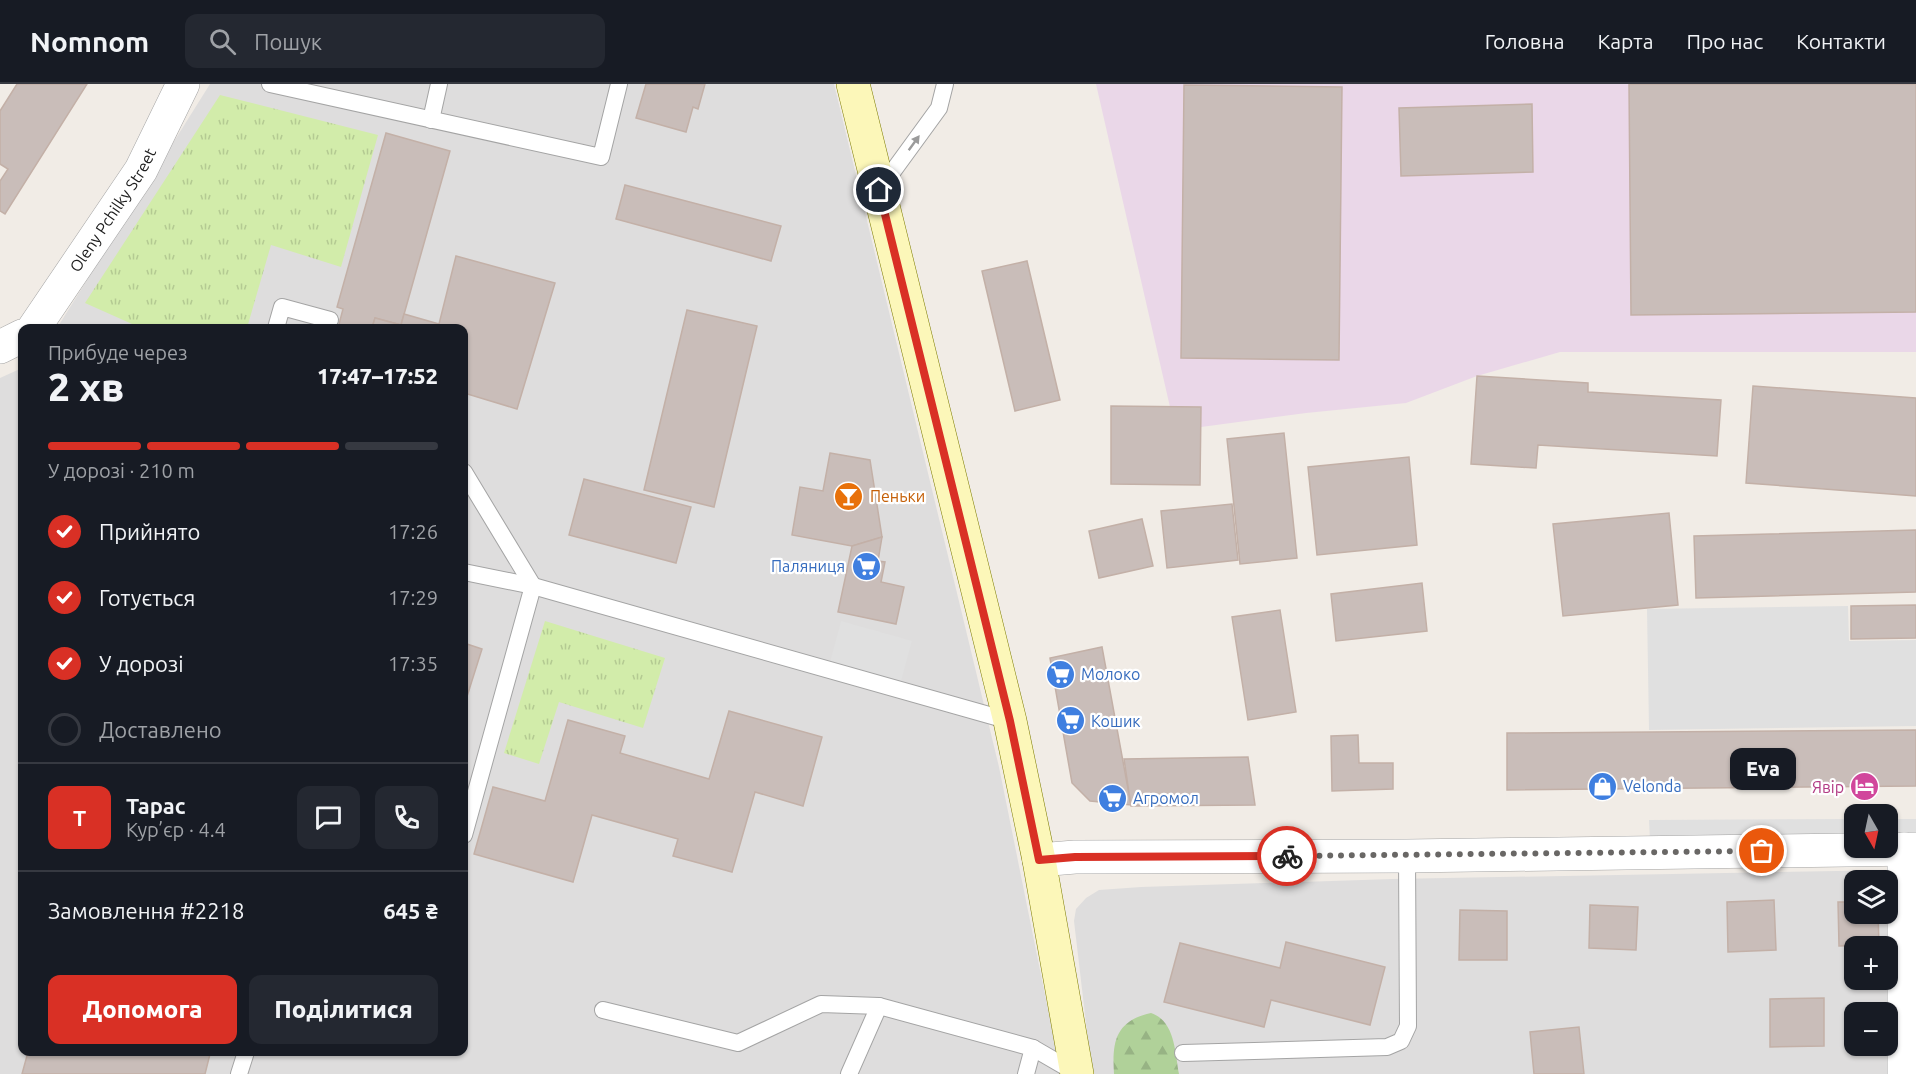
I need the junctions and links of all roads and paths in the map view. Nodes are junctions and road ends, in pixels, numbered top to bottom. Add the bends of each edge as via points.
1 (183, 84) edge
2 (270, 84) edge
3 (439, 84) edge
4 (619, 84) edge
5 (853, 84) edge
6 (945, 84) edge
7 (431, 120) junction
8 (879, 190) junction
9 (330, 320) dead end
10 (37, 324) edge
11 (277, 324) edge
12 (18, 338) edge
13 (0, 347) edge
14 (468, 479) edge
15 (468, 573) edge
16 (533, 586) junction
17 (1010, 721) junction
18 (470, 790) edge
19 (468, 805) edge
20 (1910, 849) edge
21 (1407, 856) junction
22 (1039, 860) junction
23 (879, 1006) junction
24 (603, 1010) dead end
25 (1033, 1048) junction
26 (1183, 1053) dead end
27 (245, 1056) edge
28 (1076, 1073) edge
29 (239, 1074) edge
30 (849, 1074) edge
31 (1026, 1074) edge
32 (1904, 1074) edge

1 - 10 street, Oleny Pchilky Street via 141,170
2 - 7 lane
3 - 7 lane
4 - 7 lane via 601,157
5 - 8 main road
8 -> 6 lane via 939,108
8 - 17 main road
9 - 11 lane via 282,307
12 - 13 street
14 - 16 lane
15 - 16 lane
16 - 17 lane
16 - 18 lane
17 - 22 main road
18 - 19 lane
20 - 21 street
20 - 32 street
21 - 22 street
21 - 26 lane via 1408,1026 1401,1041 1387,1047
22 - 28 main road
23 - 24 lane via 821,1004 738,1043
23 - 25 lane
23 - 30 lane
25 - 28 lane
25 - 31 lane
27 - 29 lane

